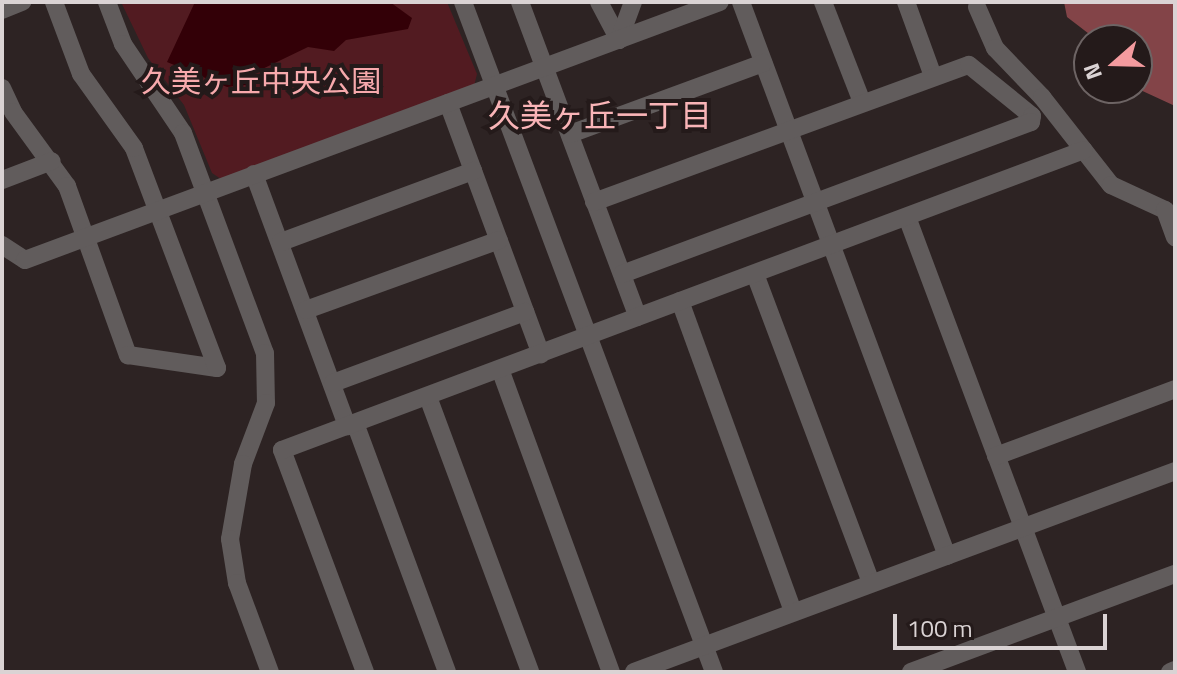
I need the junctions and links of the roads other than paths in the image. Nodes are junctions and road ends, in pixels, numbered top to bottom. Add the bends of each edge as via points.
1 (22, 2) edge
2 (54, 2) edge
3 (107, 2) edge
4 (463, 2) edge
5 (520, 2) edge
6 (599, 2) edge
7 (633, 2) edge
8 (720, 2) edge
9 (741, 2) edge
10 (823, 2) edge
11 (906, 2) edge
12 (923, 2) edge
13 (977, 7) dead end
14 (2, 10) edge
15 (913, 20) junction
16 (619, 40) junction
17 (763, 63) junction
18 (545, 68) junction
19 (933, 76) junction
20 (496, 86) junction
21 (3, 94) edge
22 (862, 102) junction
23 (448, 103) junction
24 (789, 131) junction
25 (570, 134) junction
26 (1084, 150) junction
27 (52, 161) junction
28 (473, 171) junction
29 (254, 174) junction
30 (2, 180) edge
31 (206, 193) junction
32 (594, 202) junction
33 (816, 203) junction
34 (158, 211) junction
35 (907, 217) junction
36 (1175, 237) edge
37 (87, 238) junction
38 (499, 240) junction
39 (281, 242) junction
40 (2, 245) edge
41 (832, 245) junction
42 (622, 274) junction
43 (755, 274) junction
44 (680, 301) junction
45 (306, 310) junction
46 (525, 312) junction
47 (638, 317) junction
48 (588, 335) junction
49 (541, 354) junction
50 (500, 369) junction
51 (333, 383) junction
52 (1175, 389) edge
53 (428, 397) junction
54 (351, 425) junction
55 (996, 456) junction
56 (1175, 471) edge
57 (1023, 528) junction
58 (947, 556) junction
59 (1175, 574) edge
60 (871, 583) junction
61 (793, 612) junction
62 (1057, 618) junction
63 (704, 646) junction
64 (270, 672) edge
65 (365, 672) edge
66 (447, 672) edge
67 (530, 672) edge
68 (611, 672) edge
69 (634, 672) edge
70 (714, 672) edge
71 (911, 672) edge
72 (1077, 672) edge

1 - 14 street
2 - 34 street via 81,74 134,148
3 - 31 street via 123,44 183,133
4 - 20 street
5 - 18 street
6 - 16 street
7 - 16 street
8 - 16 street
9 - 17 street
10 - 22 street
11 - 15 street
12 - 15 street
13 - 26 street via 995,48
15 - 19 street
16 - 18 street
17 - 24 street
17 - 25 street
18 - 20 street
18 - 25 street
19 - 22 street
19 - 33 street via 969,65 1032,116 1031,122
20 - 23 street
20 - 48 street
21 - 27 street
22 - 24 street
23 - 28 street
23 - 29 street
24 - 32 street
24 - 33 street
25 - 32 street
26 - 35 street
26 - 36 street via 1111,185 1165,210
27 - 30 street
27 - 37 street
28 - 38 street
28 - 39 street
29 - 31 street
29 - 39 street
31 - 34 street
31 - 64 street via 268,366 266,403 243,464 230,539 237,583
32 - 42 street
33 - 41 street
33 - 42 street
34 - 37 street
34 - 37 street via 217,368 128,355
35 - 41 street
35 - 55 street
37 - 40 street via 25,260
38 - 45 street
38 - 46 street
39 - 45 street
41 - 43 street
41 - 58 street
42 - 47 street
43 - 44 street
43 - 60 street
44 - 47 street
44 - 61 street
45 - 51 street
46 - 49 street
46 - 51 street
47 - 48 street
48 - 49 street
48 - 63 street
49 - 50 street
50 - 53 street
50 - 68 street
51 - 54 street
52 - 55 street
53 - 54 street
53 - 67 street
54 - 65 street via 282,450
54 - 66 street
55 - 57 street
56 - 57 street
57 - 58 street
57 - 62 street
58 - 60 street
59 - 62 street
60 - 61 street
61 - 63 street
62 - 71 street
62 - 72 street
63 - 69 street
63 - 70 street

